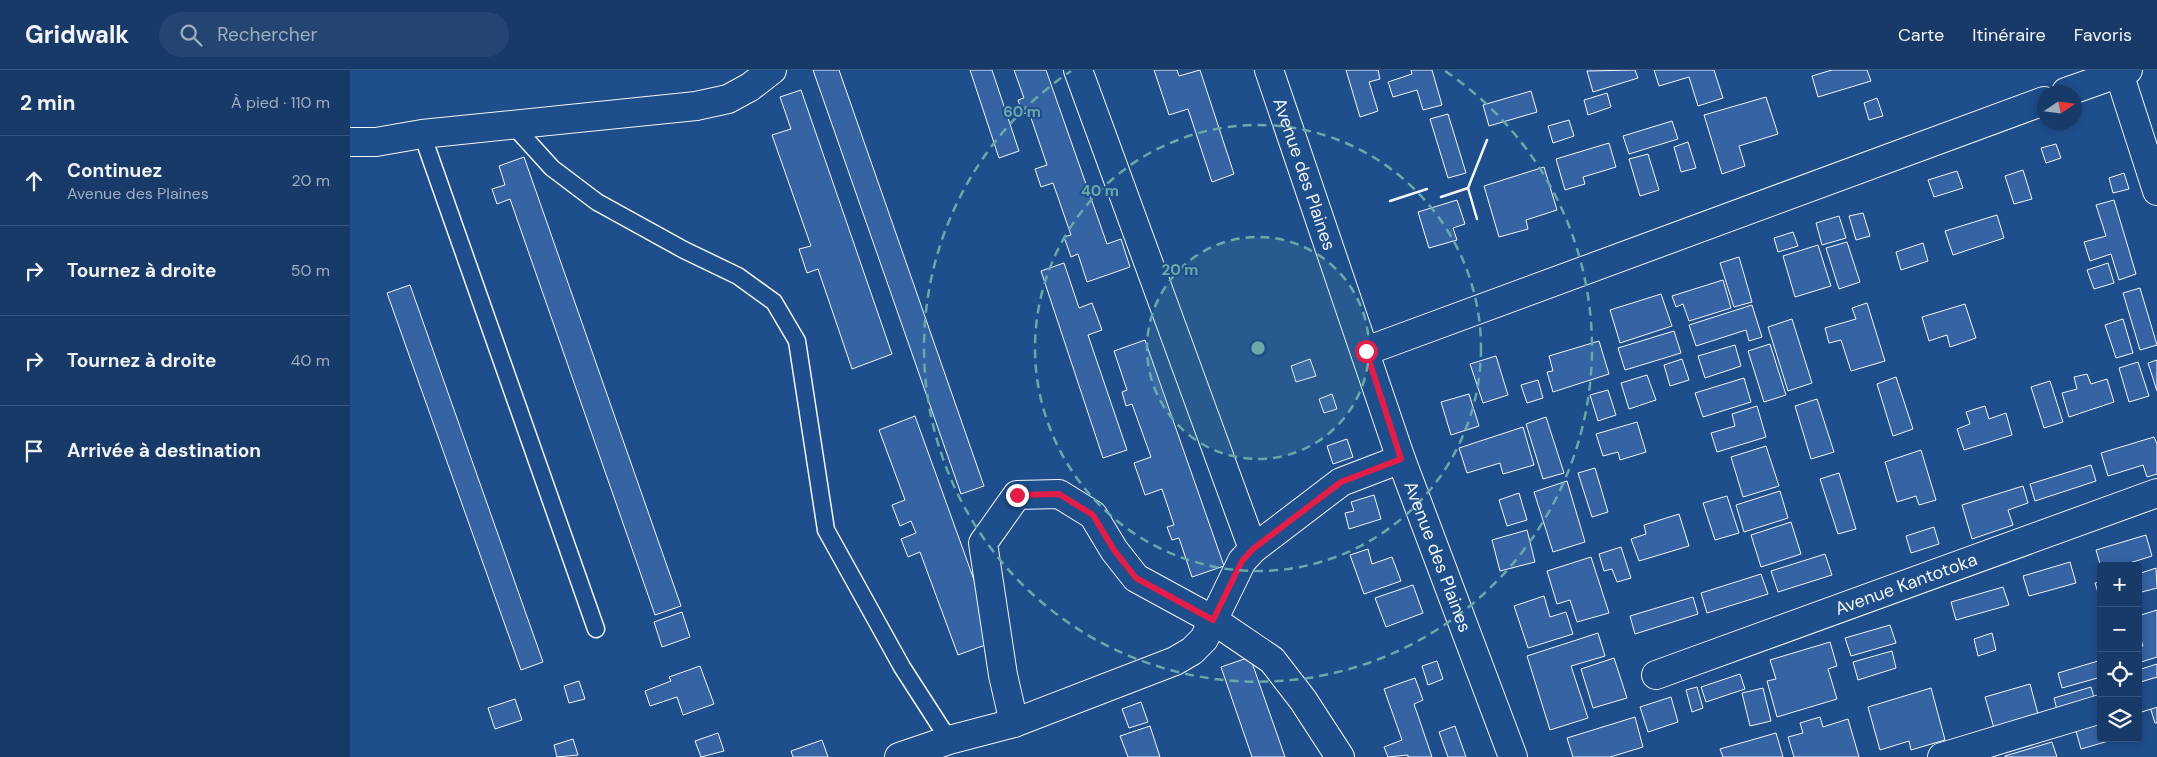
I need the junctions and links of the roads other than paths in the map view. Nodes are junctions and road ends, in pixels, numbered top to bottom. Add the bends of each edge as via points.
1 (772, 70) edge
2 (1078, 70) edge
3 (1269, 70) edge
4 (2122, 71) edge
5 (2082, 86) edge
6 (2037, 104) edge
7 (512, 124) junction
8 (422, 134) junction
9 (350, 142) edge
10 (2157, 191) edge
11 (1366, 351) junction
12 (1401, 459) junction
13 (2157, 493) edge
14 (1253, 549) junction
15 (1213, 620) junction
16 (596, 629) dead end
17 (1656, 675) dead end
18 (2157, 692) edge
19 (2141, 697) edge
20 (2097, 710) edge
21 (1014, 722) junction
22 (949, 740) junction
23 (899, 757) edge
24 (1340, 757) edge
25 (1513, 757) edge
26 (1942, 757) edge

1 - 7 street via 728,99 696,106
2 - 14 street
3 - 11 street, Avenue des Plaines
4 - 5 street
4 - 10 street
6 - 11 street
7 - 8 street
7 - 22 lane via 552,168 597,202 738,276 774,302 797,341 826,530 902,667
8 - 9 street via 376,142
8 - 16 lane
11 - 12 street, Avenue des Plaines
12 - 14 street via 1341,482
12 - 25 street, Avenue des Plaines
13 - 17 street, Avenue Kantotoka
14 - 15 street via 1242,561
15 - 21 street via 1204,639 1192,652 1175,661
15 - 21 street via 1136,578 1093,515 1059,494 1017,495 983,543 1003,675
15 - 24 street via 1272,660
18 - 19 street
20 - 26 street
21 - 22 street
22 - 23 street

